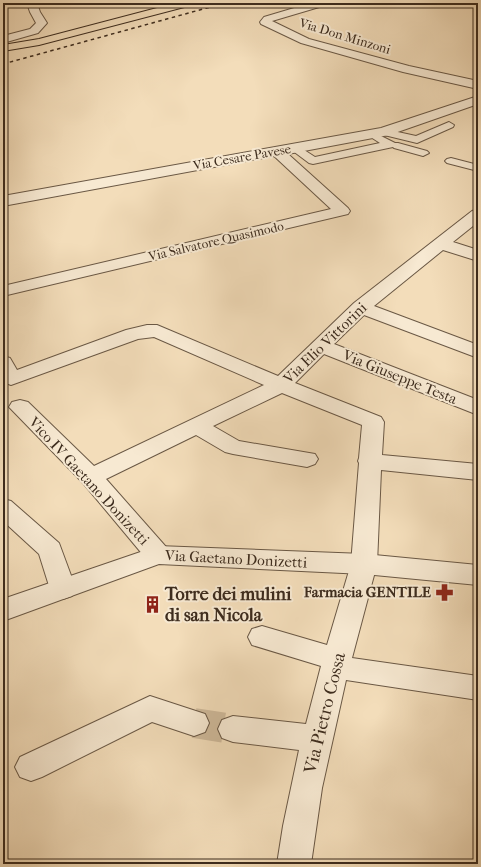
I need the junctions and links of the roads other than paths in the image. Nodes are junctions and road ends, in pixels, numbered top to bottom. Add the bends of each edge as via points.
1 (32, 3) edge
2 (188, 3) edge
3 (322, 3) edge
4 (3, 40) edge
5 (3, 48) edge
6 (478, 84) edge
7 (478, 100) edge
8 (449, 125) dead end
9 (381, 137) junction
10 (294, 148) junction
11 (277, 151) junction
12 (423, 153) dead end
13 (451, 161) dead end
14 (478, 168) edge
15 (3, 201) edge
16 (478, 214) edge
17 (440, 243) junction
18 (478, 256) edge
19 (5, 287) edge
20 (360, 307) junction
21 (321, 346) junction
22 (478, 352) edge
23 (3, 362) edge
24 (281, 385) junction
25 (20, 407) dead end
26 (478, 408) edge
27 (196, 426) junction
28 (307, 459) dead end
29 (369, 461) junction
30 (478, 472) edge
31 (91, 477) junction
32 (3, 507) edge
33 (158, 555) junction
34 (364, 564) junction
35 (478, 575) edge
36 (63, 589) junction
37 (3, 610) edge
38 (262, 637) dead end
39 (336, 663) junction
40 (478, 688) edge
41 (194, 723) tunnel mouth
42 (232, 729) tunnel mouth
43 (317, 740) junction
44 (31, 767) dead end
45 (294, 864) edge

1 - 4 street via 42,23 34,31
2 - 5 main road via 39,42
3 - 6 street, Via Don Minzoni via 265,22 304,41 407,69
7 - 9 street, Via Cesare Pavese
8 - 9 lane via 417,140
9 - 10 street, Via Cesare Pavese
9 - 10 lane via 313,162
9 - 12 lane
10 - 11 street, Via Cesare Pavese
11 - 15 street, Via Cesare Pavese
11 - 19 street, Via Salvatore Quasimodo via 342,211
13 - 14 lane
16 - 17 street, Via Elio Vittorini
17 - 18 street
17 - 20 street, Via Elio Vittorini
20 - 21 street, Via Elio Vittorini
20 - 22 street
21 - 24 street, Via Elio Vittorini
21 - 26 street, Via Giuseppe Testa
23 - 24 street via 11,379 133,334 157,331
24 - 27 street, Via Elio Vittorini
24 - 29 street, Via Pietro Cossa via 373,422
25 - 31 street, Vico IV Gaetano Donizetti
27 - 28 street via 233,447
27 - 31 street, Via Elio Vittorini
29 - 30 street
29 - 34 street, Via Pietro Cossa
31 - 33 street, Vico IV Gaetano Donizetti
32 - 36 street via 50,550
33 - 34 street, Via Gaetano Donizetti
33 - 36 street, Via Gaetano Donizetti
34 - 35 street, Via Gaetano Donizetti
34 - 39 street, Via Pietro Cossa
36 - 37 street, Via Gaetano Donizetti
38 - 39 street
39 - 40 street
39 - 43 street, Via Pietro Cossa
41 - 44 street via 150,709
42 - 43 street
43 - 45 street, Via Pietro Cossa via 298,831

